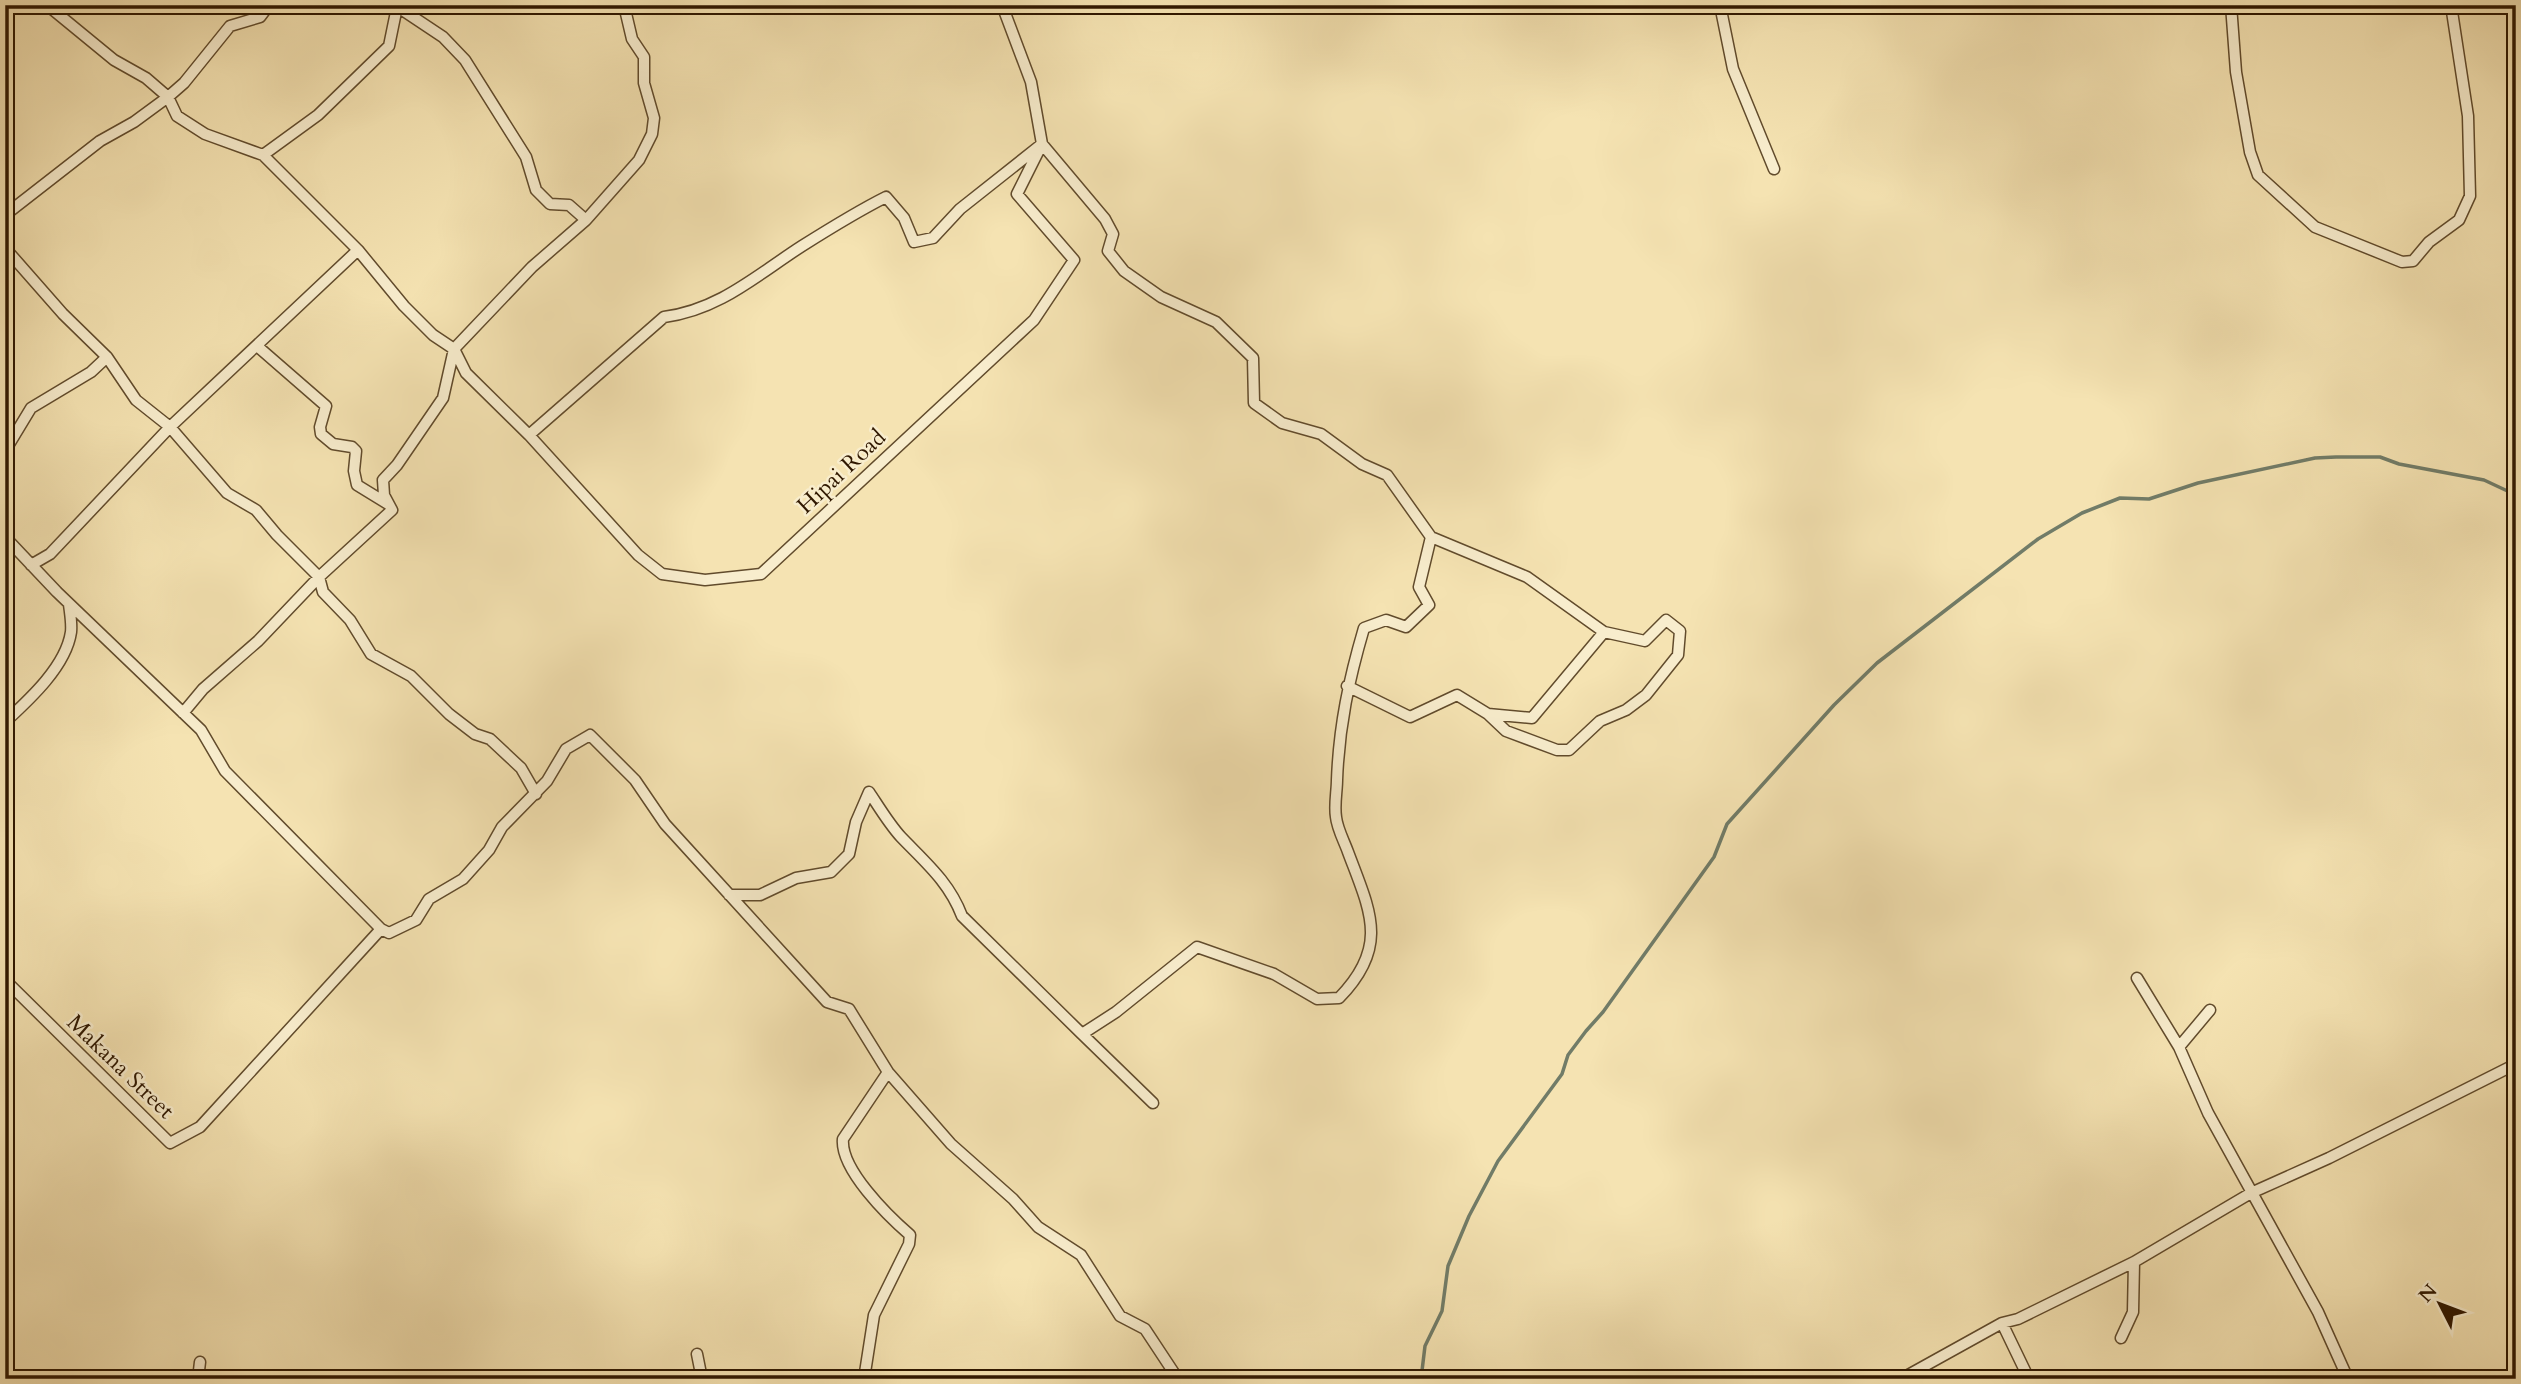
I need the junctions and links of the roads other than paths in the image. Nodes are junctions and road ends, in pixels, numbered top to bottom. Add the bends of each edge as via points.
1 (47, 5) edge
2 (269, 5) edge
3 (624, 5) edge
4 (1002, 5) edge
5 (1720, 5) edge
6 (2231, 5) edge
7 (2451, 5) edge
8 (396, 6) edge
9 (168, 97) junction
10 (1042, 144) junction
11 (263, 155) junction
12 (1774, 169) dead end
13 (5, 215) edge
14 (586, 220) junction
15 (5, 248) edge
16 (358, 250) junction
17 (257, 346) junction
18 (454, 349) junction
19 (107, 357) junction
20 (170, 427) junction
21 (529, 435) junction
22 (5, 450) edge
23 (388, 504) junction
24 (5, 537) edge
25 (1431, 537) junction
26 (31, 565) junction
27 (319, 577) junction
28 (69, 604) junction
29 (1604, 632) junction
30 (1347, 686) junction
31 (183, 713) junction
32 (1488, 714) junction
33 (5, 722) edge
34 (536, 794) junction
35 (729, 895) junction
36 (381, 929) junction
37 (2137, 978) dead end
38 (5, 980) edge
39 (2210, 1010) dead end
40 (1082, 1034) junction
41 (2179, 1047) junction
42 (2516, 1064) edge
43 (888, 1072) junction
44 (1153, 1103) dead end
45 (2251, 1193) junction
46 (2134, 1262) junction
47 (2002, 1323) junction
48 (2121, 1338) dead end
49 (697, 1354) dead end
50 (200, 1362) dead end
51 (198, 1379) edge
52 (702, 1379) edge
53 (864, 1379) edge
54 (1178, 1379) edge
55 (1901, 1379) edge
56 (2029, 1379) edge
57 (2348, 1379) edge

1 - 9 street
2 - 9 street via 260,17 230,26
3 - 14 street via 632,39 643,57 644,83 654,118 652,134 639,160
4 - 10 street via 1031,82
5 - 12 street via 1733,69
6 - 7 street via 2236,72 2250,152 2259,175 2315,227 2402,262 2413,261 2429,242 2459,220 2470,196 2468,116
8 - 11 street via 390,46 318,115
8 - 14 street via 443,37 465,60 526,157 536,190 550,204 569,205
9 - 11 street via 177,116 205,134
9 - 13 street via 100,141
10 - 21 street via 960,209 933,237 914,242 904,218 886,197 729,296 689,314 664,317
10 - 21 street, Hipai Road via 1017,194 1074,260 1034,320 761,575 705,580 663,574 638,555
10 - 25 street via 1105,219 1113,234 1108,251 1124,271 1161,297 1216,322 1253,358 1254,403 1282,423 1321,435 1362,464 1387,475
11 - 16 street, Hipai Road
14 - 18 street
15 - 19 street
16 - 17 street
16 - 18 street, Hipai Road via 404,306
17 - 20 street
17 - 23 street via 327,406 321,434 333,444 352,447 357,485
18 - 21 street, Hipai Road via 466,373
18 - 23 street via 443,398 383,480
19 - 20 street via 136,400
19 - 22 street via 91,372 31,408
20 - 26 street via 50,554
20 - 27 street via 227,493 256,510
23 - 27 street via 392,510 388,516
24 - 26 street
25 - 29 street via 1527,577
25 - 30 street via 1419,587 1429,605 1406,627 1386,620 1364,628
26 - 28 street
27 - 31 street
27 - 34 street via 323,592 350,620 371,654 411,676 449,714 475,734 490,739 521,768
28 - 31 street
28 - 33 street via 71,634 64,651 34,693
29 - 32 street via 1532,718
29 - 32 street via 1646,641 1666,620 1680,631 1678,655 1646,695 1600,721 1569,750 1556,750 1506,731
30 - 32 street via 1410,717 1457,695
30 - 40 street via 1339,736 1336,818 1374,932 1353,984 1339,998 1317,999 1274,974 1197,947
31 - 36 street via 201,730 225,771
34 - 35 street via 566,749 590,735 635,780 665,824
34 - 36 street via 502,827 463,879 429,899 416,920 389,933
35 - 40 street via 760,895 796,878 831,872 849,854 869,792 902,838 932,866 962,916
35 - 43 street via 827,1002 849,1009
36 - 38 street, Makana Street via 200,1127 170,1143
37 - 41 street
39 - 41 street
40 - 44 street
41 - 45 street via 2207,1114
42 - 45 street
43 - 53 street via 843,1139 842,1150 881,1207 910,1235 874,1315
43 - 54 street via 951,1144 1038,1227 1081,1255 1120,1316 1145,1329
45 - 46 street
45 - 57 street via 2318,1312
46 - 47 street
46 - 48 street via 2133,1312
47 - 55 street
47 - 56 street
49 - 52 street
50 - 51 street

